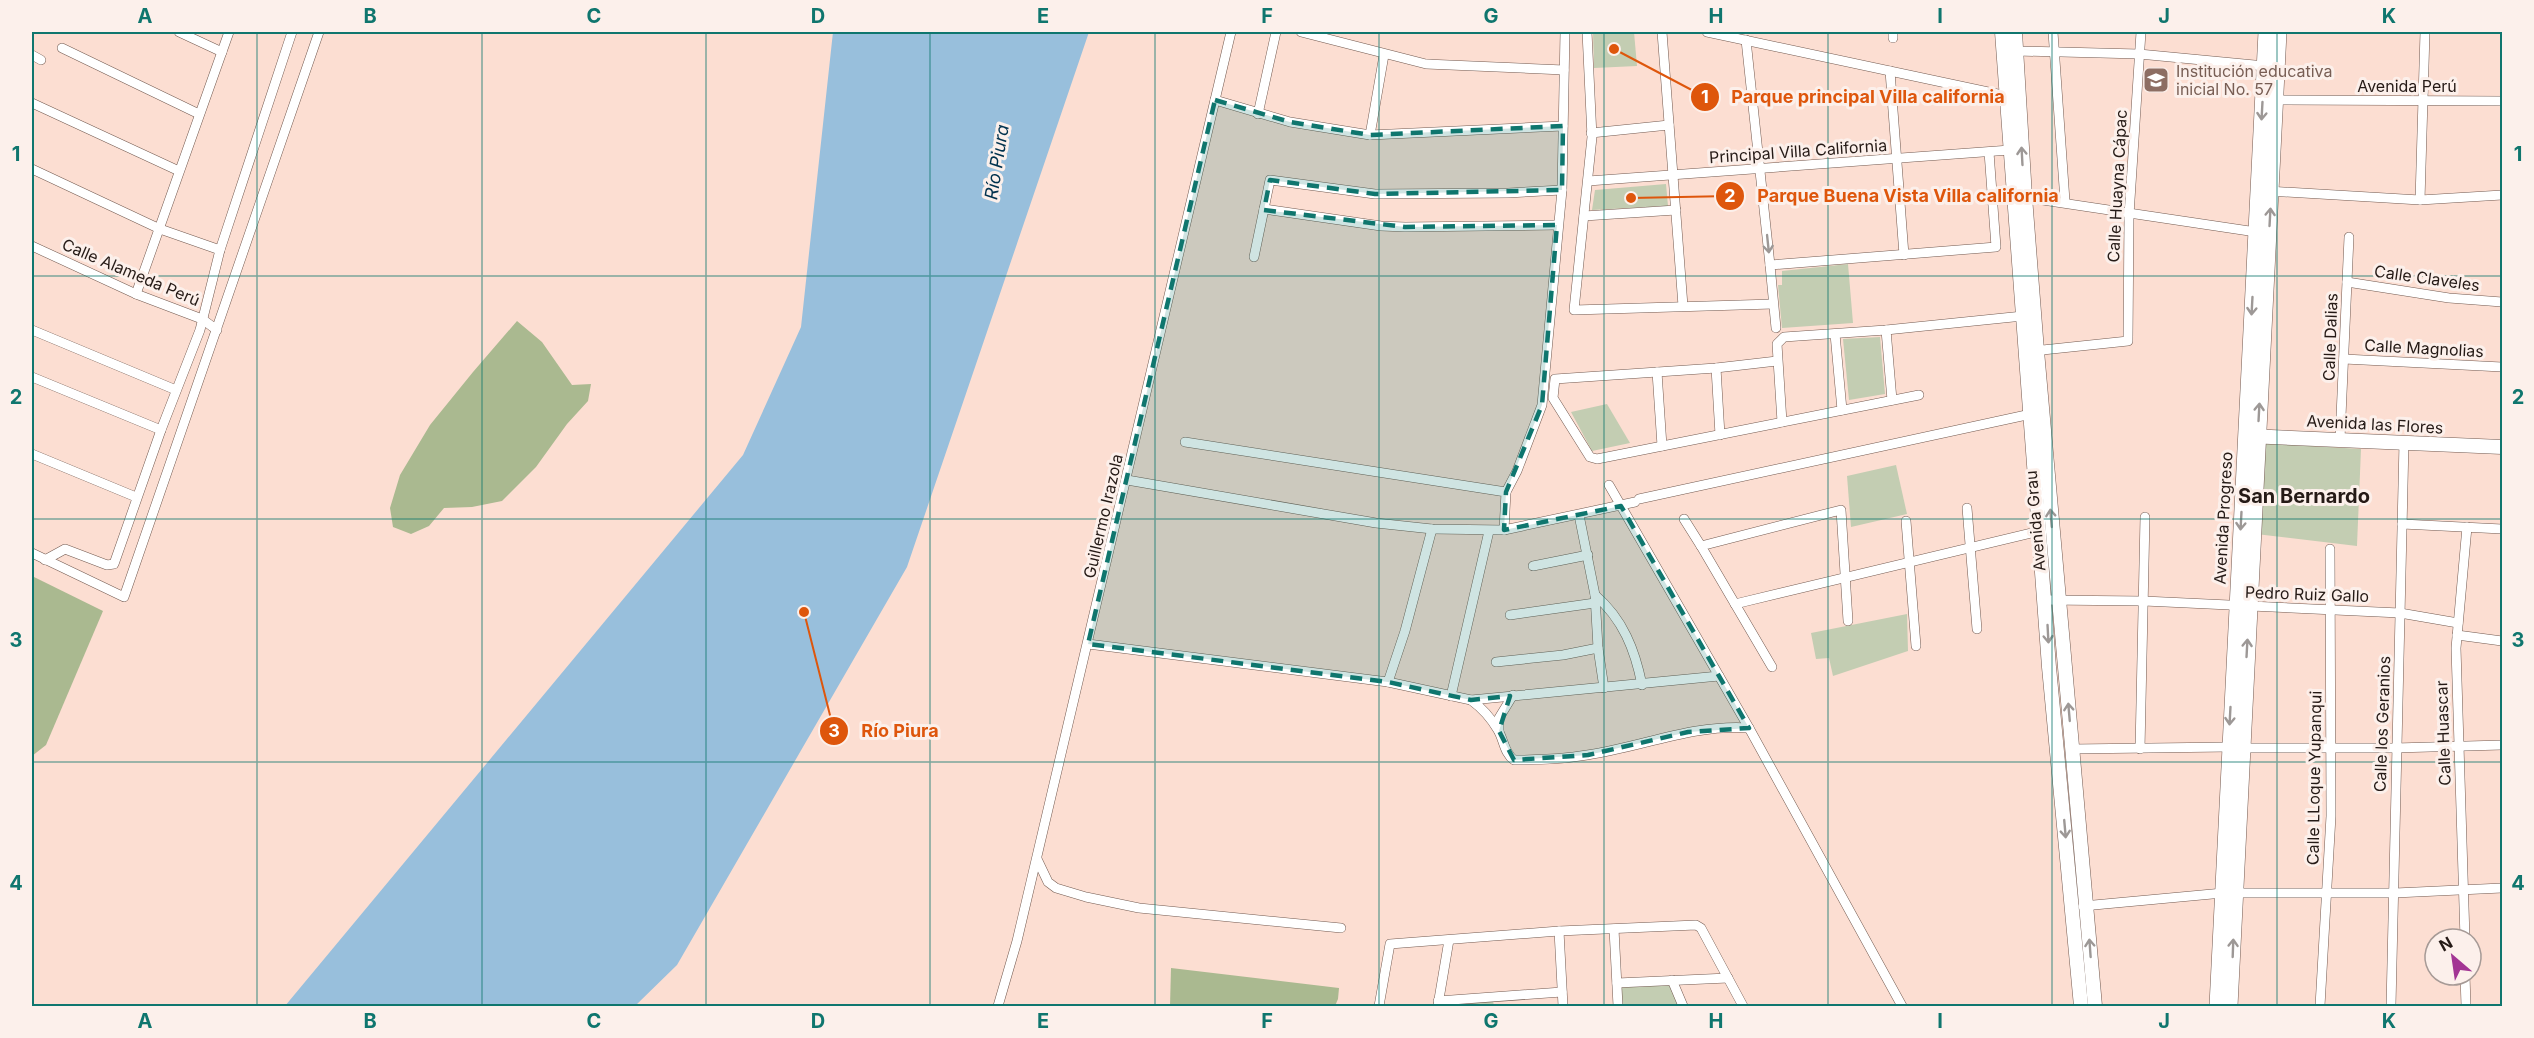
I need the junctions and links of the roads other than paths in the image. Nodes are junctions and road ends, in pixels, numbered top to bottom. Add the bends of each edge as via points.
1 (179, 32) edge
2 (229, 32) edge
3 (292, 32) edge
4 (319, 32) edge
5 (1231, 32) edge
6 (1276, 32) edge
7 (1301, 32) edge
8 (1565, 32) edge
9 (1587, 32) edge
10 (1662, 32) edge
11 (1707, 32) edge
12 (2002, 32) edge
13 (2015, 32) edge
14 (2052, 32) edge
15 (2141, 32) edge
16 (2266, 32) edge
17 (2279, 32) edge
18 (2425, 32) edge
19 (1746, 40) junction
20 (62, 48) dead end
21 (2017, 51) junction
22 (2054, 51) junction
23 (222, 52) junction
24 (2139, 54) junction
25 (32, 55) edge
26 (1384, 55) junction
27 (41, 60) dead end
28 (2265, 66) junction
29 (1564, 70) junction
30 (1890, 71) junction
31 (2007, 96) junction
32 (1215, 100) junction
33 (2276, 100) junction
34 (2502, 101) edge
35 (2423, 102) junction
36 (32, 103) edge
37 (200, 114) junction
38 (1258, 114) junction
39 (1669, 125) junction
40 (1563, 126) junction
41 (1591, 133) junction
42 (1370, 135) junction
43 (2010, 150) junction
44 (1989, 152) junction
45 (1897, 159) junction
46 (32, 169) edge
47 (1760, 169) junction
48 (179, 171) junction
49 (1673, 175) junction
50 (1588, 181) junction
51 (1562, 190) junction
52 (2265, 190) junction
53 (2502, 195) edge
54 (2019, 196) junction
55 (2420, 200) junction
56 (2065, 201) junction
57 (1264, 209) junction
58 (1676, 210) junction
59 (2129, 215) junction
60 (1584, 216) junction
61 (1557, 225) junction
62 (160, 229) junction
63 (2256, 232) junction
64 (2349, 237) dead end
65 (32, 246) edge
66 (220, 250) junction
67 (1904, 255) junction
68 (1254, 257) dead end
69 (1770, 265) junction
70 (2347, 282) junction
71 (136, 294) junction
72 (2502, 302) edge
73 (1773, 304) junction
74 (1683, 306) junction
75 (2023, 316) junction
76 (202, 319) junction
77 (1776, 328) dead end
78 (32, 330) edge
79 (217, 330) junction
80 (1886, 330) junction
81 (1835, 334) junction
82 (2031, 352) junction
83 (2344, 360) junction
84 (1777, 361) junction
85 (2502, 366) edge
86 (1716, 368) junction
87 (1657, 372) junction
88 (32, 377) edge
89 (176, 390) junction
90 (1919, 395) dead end
91 (1892, 400) junction
92 (1842, 410) junction
93 (2031, 414) junction
94 (1782, 422) junction
95 (160, 430) junction
96 (1720, 435) junction
97 (2251, 436) junction
98 (2340, 439) junction
99 (1185, 442) dead end
100 (2404, 442) junction
101 (1662, 446) junction
102 (2502, 447) edge
103 (32, 454) edge
104 (1126, 480) junction
105 (1609, 485) dead end
106 (1506, 492) junction
107 (136, 497) junction
108 (1621, 506) junction
109 (1966, 508) dead end
110 (1578, 515) junction
111 (2145, 517) dead end
112 (1684, 519) dead end
113 (1906, 521) dead end
114 (2402, 524) junction
115 (2467, 527) junction
116 (1432, 529) junction
117 (2502, 529) edge
118 (1504, 530) junction
119 (1489, 531) junction
120 (2040, 531) junction
121 (1701, 546) junction
122 (1970, 549) junction
123 (2330, 549) dead end
124 (32, 553) edge
125 (1588, 555) junction
126 (45, 560) junction
127 (1909, 563) junction
128 (1533, 566) dead end
129 (1844, 577) junction
130 (1595, 599) junction
131 (2052, 599) junction
132 (2144, 601) junction
133 (1735, 604) junction
134 (2242, 606) junction
135 (2329, 610) junction
136 (2400, 613) junction
137 (1510, 615) dead end
138 (1848, 621) dead end
139 (2458, 623) junction
140 (1977, 629) dead end
141 (2457, 635) junction
142 (2502, 641) edge
143 (1088, 644) junction
144 (1916, 646) dead end
145 (1598, 648) junction
146 (1496, 662) dead end
147 (1772, 667) dead end
148 (1719, 676) junction
149 (1388, 682) junction
150 (1642, 685) junction
151 (1604, 688) junction
152 (1513, 695) junction
153 (1451, 696) junction
154 (1471, 700) junction
155 (1749, 728) junction
156 (1499, 731) junction
157 (2502, 745) edge
158 (2235, 747) junction
159 (2457, 747) junction
160 (2395, 748) junction
161 (2072, 749) junction
162 (2140, 749) junction
163 (2330, 749) junction
164 (1037, 859) junction
165 (2502, 888) edge
166 (2464, 890) junction
167 (2229, 893) junction
168 (2395, 893) junction
169 (2326, 894) junction
170 (2087, 906) junction
171 (2072, 907) junction
172 (2465, 927) edge
173 (1341, 928) dead end
174 (1614, 929) junction
175 (1559, 932) junction
176 (1449, 940) junction
177 (1728, 978) junction
178 (1672, 980) junction
179 (1617, 983) junction
180 (2465, 987) edge
181 (1562, 992) junction
182 (1498, 1002) edge
183 (1438, 1004) edge
184 (998, 1006) edge
185 (1379, 1006) edge
186 (1563, 1006) edge
187 (1618, 1006) edge
188 (1683, 1006) edge
189 (1743, 1006) edge
190 (1902, 1006) edge
191 (2081, 1006) edge
192 (2094, 1006) edge
193 (2217, 1006) edge
194 (2230, 1006) edge
195 (2320, 1006) edge
196 (2391, 1006) edge
197 (2466, 1006) edge

1 - 23 street
2 - 23 street
3 - 66 street
4 - 79 street
5 - 32 street, Guillermo Irazola
6 - 38 street
7 - 26 street
8 - 29 street
9 - 41 street
10 - 39 street
11 - 19 street
12 - 31 street, Avenida Grau
13 - 21 street, Avenida Grau
14 - 22 street
15 - 24 street, Calle Huayna Cápac
16 - 28 main road, Avenida Progreso
17 - 33 main road, Avenida Progreso
18 - 35 street
19 - 30 street
19 - 47 street
20 - 37 street
21 - 22 street
54 -> 21 street, Avenida Grau
22 - 24 street
22 - 56 street
23 - 37 street
24 - 28 street
24 - 59 street, Calle Huayna Cápac
25 - 27 street
26 - 29 street via 1426,64
26 - 42 street
28 -> 52 main road, Avenida Progreso
29 - 40 street
30 - 31 street
30 - 45 street
31 - 43 street, Avenida Grau
32 - 38 street
32 - 104 street, Guillermo Irazola
33 - 35 street, Avenida Perú
33 - 52 main road, Avenida Progreso
34 - 35 street, Avenida Perú
35 - 55 street
36 - 48 street
37 - 48 street
38 - 42 street
39 - 41 street
39 - 49 street
40 - 42 street
40 - 51 street
41 - 50 street
43 - 44 street, Principal Villa California
43 - 54 street, Avenida Grau
44 - 45 street, Principal Villa California
44 - 67 street via 1996,247
45 - 47 street, Principal Villa California
45 - 67 street
46 - 62 street
47 - 49 street, Principal Villa California
47 -> 69 street
48 - 62 street
49 - 50 street, Principal Villa California
49 - 58 street
50 - 60 street
51 - 57 street via 1376,194 1270,180
51 - 61 street
52 - 55 street
52 - 63 main road, Avenida Progreso
97 -> 52 main road, Avenida Progreso
53 - 55 street
54 - 56 street
54 - 75 street, Avenida Grau
54 - 82 street, Avenida Grau
56 - 59 street
57 - 61 street via 1406,228
57 - 68 street
58 - 60 street
58 - 74 street
59 - 63 street
59 - 82 street, Calle Huayna Cápac via 2128,341
60 - 74 street via 1574,310
61 - 106 street via 1542,405
62 - 66 street
62 - 71 street
63 -> 97 main road, Avenida Progreso
64 - 70 street, Calle Dalias
65 - 71 street, Calle Alameda Perú
66 - 76 street
67 - 69 street
69 - 73 street
70 - 72 street, Calle Claveles
70 - 83 street, Calle Dalias
71 - 76 street, Calle Alameda Perú
73 - 74 street
73 - 77 street
75 - 80 street
75 - 82 street, Avenida Grau
76 - 79 street, Calle Alameda Perú
76 - 89 street
78 - 89 street
79 - 126 street via 124,597
80 - 81 street
80 - 91 street
81 - 84 street via 1784,337 1777,344
81 - 92 street
82 - 93 street, Avenida Grau
131 -> 82 street, Avenida Grau
83 - 85 street, Calle Magnolias
83 - 98 street, Calle Dalias
84 - 86 street
84 - 94 street
86 - 87 street
86 - 96 street
87 - 101 street
87 - 101 street via 1555,379 1553,398 1593,459
88 - 95 street
89 - 95 street
90 - 91 street
91 - 92 street
92 - 94 street
93 - 108 street
93 - 120 street, Avenida Grau
94 - 96 street
95 - 107 street
96 - 101 street
97 - 98 street, Avenida las Flores
97 - 134 main road, Avenida Progreso
98 - 100 street, Avenida las Flores
99 - 106 street
100 - 102 street, Avenida las Flores
100 - 114 street, Calle los Geranios
103 - 107 street
104 - 116 street
104 - 143 street, Guillermo Irazola
105 - 108 street
106 - 118 street
107 - 126 street via 114,564 107,565 65,549
108 - 110 street
108 - 148 street
109 - 122 street
110 - 118 street
110 - 125 street
111 - 132 street
112 - 121 street
113 - 127 street
114 - 115 street
114 - 136 street, Calle los Geranios
115 - 117 street
115 - 139 street, Calle Huascar
116 - 119 street
116 - 149 street
118 - 119 street
119 - 153 street
120 - 122 street
120 - 131 street, Avenida Grau
121 - 129 street via 1841,510
121 - 133 street
122 - 127 street
122 - 140 street
123 - 135 street, Calle LLoque Yupanqui
124 - 126 street
125 - 128 street
125 - 130 street
127 - 129 street
127 - 144 street
129 - 133 street
129 - 138 street
130 - 137 street
130 - 145 street
130 - 150 street via 1623,628 1632,645
131 - 132 street, Pedro Ruiz Gallo
161 -> 131 street, Avenida Grau
131 -> 171 street, Avenida Grau via 2049,667
132 - 134 street, Pedro Ruiz Gallo
132 - 162 street
133 - 147 street
134 - 135 street, Pedro Ruiz Gallo
134 - 158 main road, Avenida Progreso
135 - 136 street, Pedro Ruiz Gallo
135 - 163 street, Calle LLoque Yupanqui
136 - 139 street, Pedro Ruiz Gallo
136 - 160 street, Calle los Geranios
139 - 141 street, Calle Huascar
141 - 142 street
141 - 159 street, Calle Huascar
143 - 149 street
143 - 164 street, Guillermo Irazola
145 - 146 street
145 - 151 street
148 - 150 street
148 - 155 street
149 - 153 street
150 - 151 street
151 - 152 street
152 - 154 street
152 - 156 street via 1499,718
153 - 154 street
154 - 156 street
155 - 156 street via 1712,729 1588,755 1526,760 1509,756
155 - 190 street
157 - 159 street
158 - 162 street
158 - 163 street
158 - 167 main road, Avenida Progreso
159 - 160 street
159 - 166 street, Calle Huascar
160 - 163 street
160 - 168 street, Calle los Geranios
161 - 162 street
161 - 170 street, Avenida Grau
163 - 169 street, Calle LLoque Yupanqui
164 - 173 street via 1048,882 1086,897 1139,908
164 - 184 street, Guillermo Irazola
165 - 166 street
166 - 168 street
166 - 172 street, Calle Huascar
167 - 169 street
167 - 170 street
167 - 193 main road, Avenida Progreso
194 -> 167 main road, Avenida Progreso
168 - 169 street
168 - 196 street, Calle los Geranios
169 - 195 street, Calle LLoque Yupanqui
170 - 171 street
192 -> 170 street, Avenida Grau
171 - 191 street, Avenida Grau
174 - 175 street
174 - 177 street via 1696,925
174 - 179 street
175 - 176 street
175 - 181 street
176 - 183 street
176 - 185 street via 1390,944
177 - 178 street
177 - 189 street
178 - 179 street
178 - 188 street
179 - 187 street
180 - 197 street
181 - 182 street
181 - 186 street
182 - 183 street

